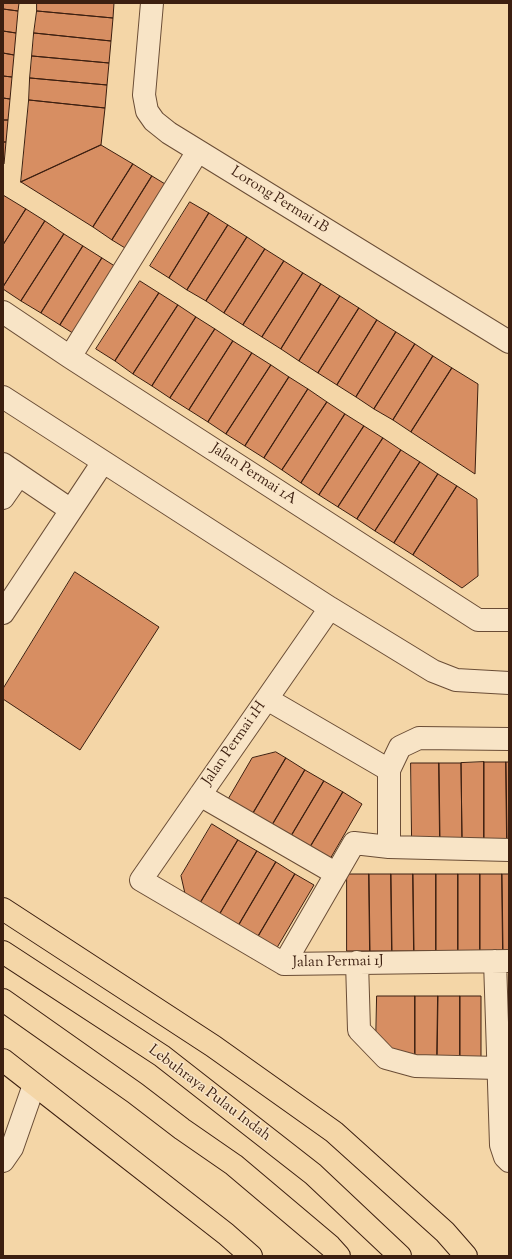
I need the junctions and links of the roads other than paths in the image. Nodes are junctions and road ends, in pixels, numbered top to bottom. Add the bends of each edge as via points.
1 (152, 3) edge
2 (198, 151) junction
3 (3, 312) edge
4 (509, 342) edge
5 (70, 357) junction
6 (3, 397) edge
7 (103, 462) junction
8 (11, 470) edge
9 (3, 498) edge
10 (71, 510) junction
11 (330, 608) junction
12 (3, 613) edge
13 (509, 620) edge
14 (509, 683) edge
15 (267, 699) junction
16 (509, 739) edge
17 (389, 770) junction
18 (200, 795) junction
19 (389, 847) junction
20 (509, 850) edge
21 (335, 874) junction
22 (141, 880) joint
23 (3, 909) edge
24 (3, 952) edge
25 (502, 961) edge
26 (357, 962) junction
27 (284, 964) junction
28 (3, 1000) edge
29 (3, 1060) edge
30 (499, 1068) junction
31 (34, 1085) junction
32 (3, 1161) edge
33 (509, 1161) edge
34 (251, 1256) edge
35 (339, 1256) edge
36 (400, 1256) edge
37 (466, 1256) edge

1 - 2 street, Lorong Permai 1B via 144,95 147,111 154,121 169,133
2 - 4 street, Lorong Permai 1B
2 - 5 street
3 - 5 street, Jalan Permai 1A
5 - 13 street, Jalan Permai 1A via 478,620
6 - 7 street
7 - 10 street
7 - 11 street
8 - 9 street
8 - 10 street
10 - 12 street
11 - 14 street via 433,671 456,680
11 - 15 street, Jalan Permai 1H
15 - 17 street
15 - 18 street, Jalan Permai 1H
16 - 17 street via 419,738 400,747
17 - 19 street
18 - 21 street
18 - 22 street, Jalan Permai 1H
19 - 20 street
19 - 21 street via 354,842
21 - 27 street
22 - 27 street, Jalan Permai 1J
23 - 37 main road via 213,1046 334,1132 445,1232
24 - 36 main road, Lebuhraya Pulau Indah via 162,1056 313,1174
25 - 26 street, Jalan Permai 1J
25 - 30 street
26 - 27 street, Jalan Permai 1J
26 - 30 street via 359,1030 386,1058 415,1066
28 - 35 main road via 234,1165
29 - 31 main road
30 - 33 street via 501,1145
31 - 32 street via 12,1148
31 - 34 main road

